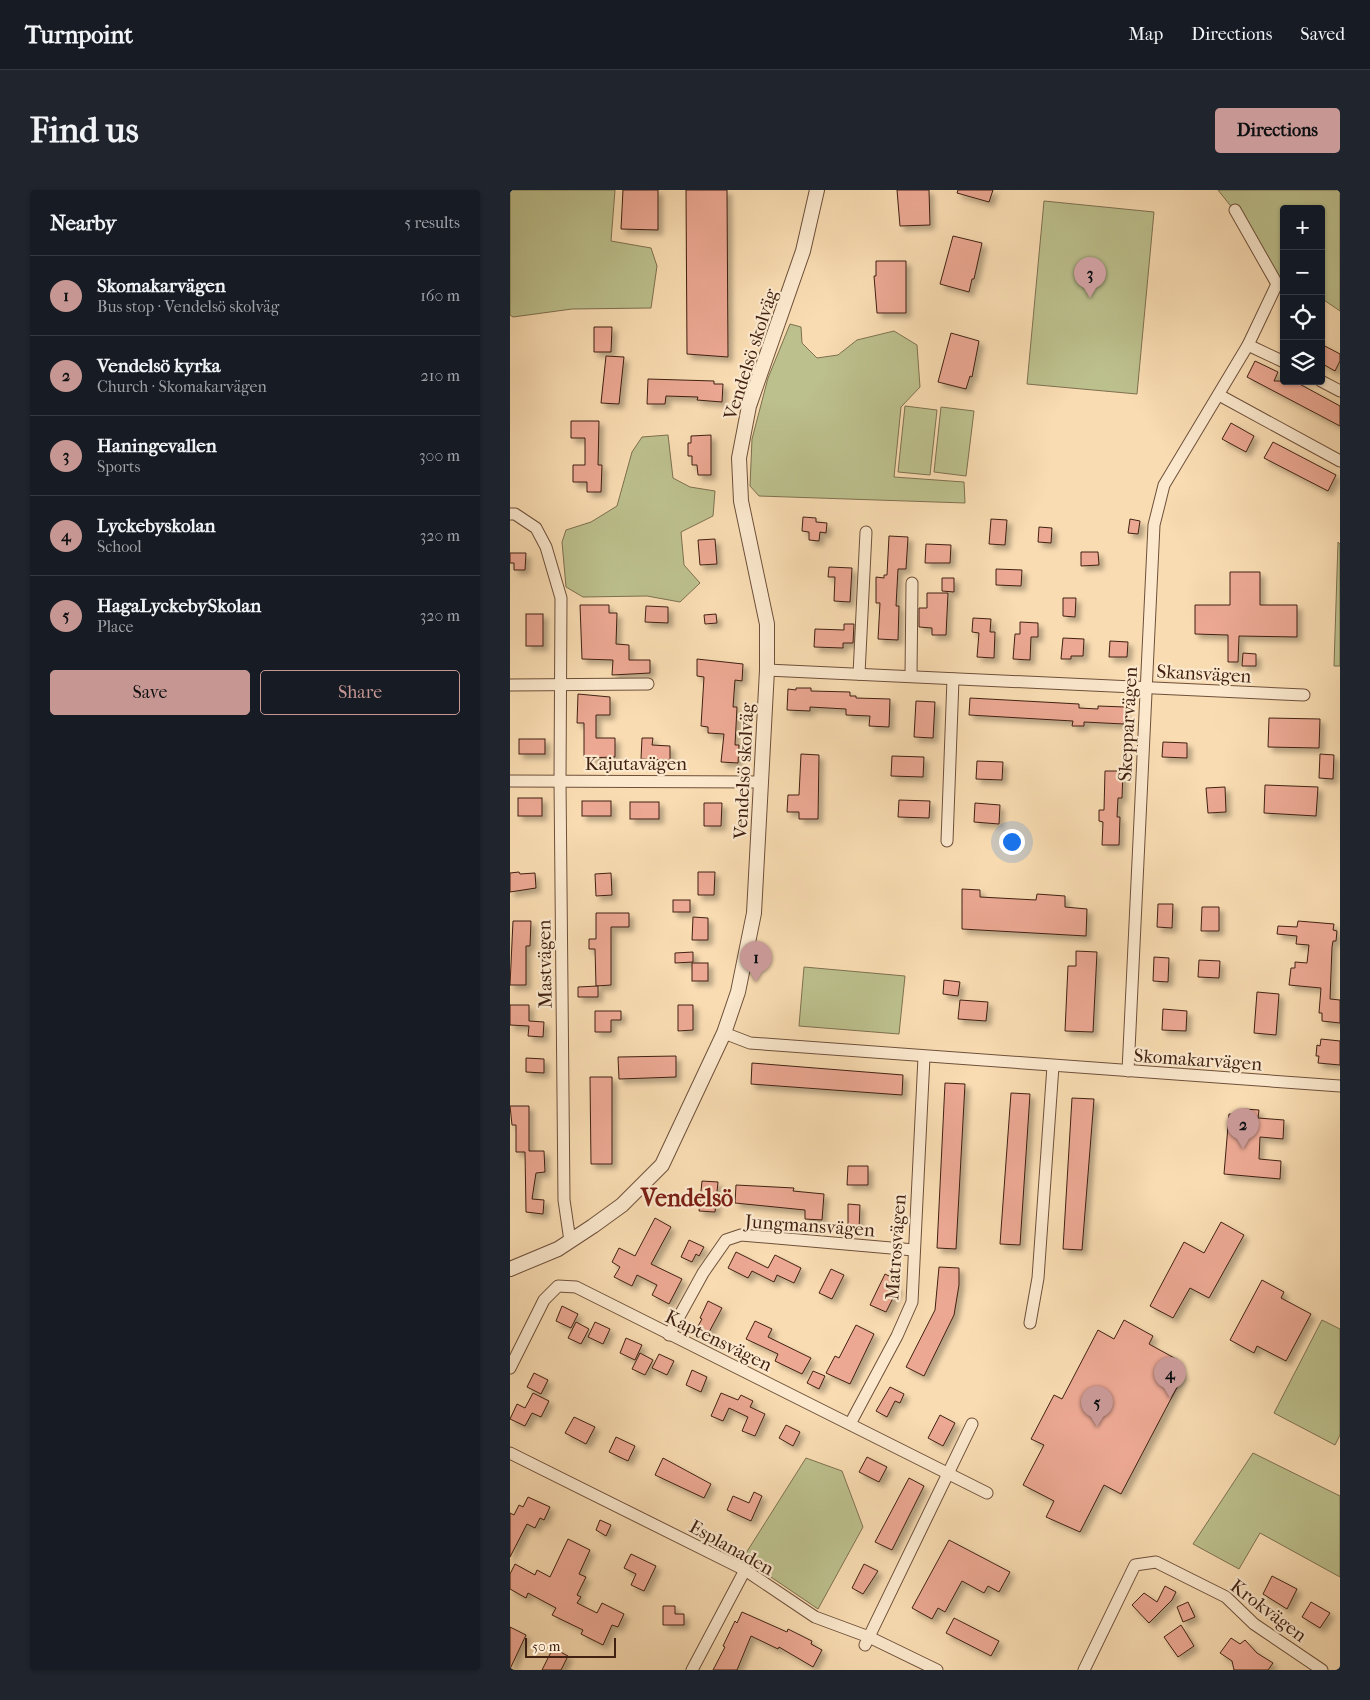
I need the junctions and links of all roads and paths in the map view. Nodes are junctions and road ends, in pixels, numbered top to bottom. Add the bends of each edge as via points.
1 (817, 190) edge
2 (1235, 210) dead end
3 (1248, 345) junction
4 (1280, 360) edge
5 (1325, 383) edge
6 (1340, 391) edge
7 (1219, 395) junction
8 (1340, 461) edge
9 (510, 514) edge
10 (866, 532) dead end
11 (912, 583) dead end
12 (768, 670) junction
13 (859, 674) junction
14 (911, 676) junction
15 (953, 680) junction
16 (648, 684) dead end
17 (510, 685) edge
18 (561, 685) junction
19 (1147, 688) junction
20 (1304, 695) dead end
21 (510, 781) edge
22 (560, 781) junction
23 (755, 781) junction
24 (947, 841) dead end
25 (724, 1033) junction
26 (924, 1057) junction
27 (1053, 1066) junction
28 (1128, 1071) junction
29 (1340, 1086) edge
30 (570, 1241) junction
31 (914, 1250) junction
32 (510, 1269) edge
33 (1030, 1323) dead end
34 (669, 1335) junction
35 (510, 1368) edge
36 (850, 1424) junction
37 (972, 1424) dead end
38 (510, 1453) edge
39 (949, 1474) junction
40 (987, 1493) dead end
41 (745, 1570) junction
42 (867, 1641) junction
43 (692, 1670) edge
44 (937, 1670) edge
45 (1084, 1670) edge
46 (1322, 1670) edge

1 - 12 street, Vendelsö skolväg via 803,251 749,406 739,458 741,501 768,624
2 - 3 street, Skepparvägen via 1277,284
3 - 4 street
3 - 7 street, Skepparvägen
5 - 6 street
7 - 8 street
7 - 19 street, Skepparvägen via 1164,485 1154,525
9 - 18 street, Mastvägen via 536,528 546,547 561,598
10 - 13 street
11 - 14 street
12 - 13 street, Skansvägen
12 - 23 street, Vendelsö skolväg
13 - 14 street, Skansvägen
14 - 15 street, Skansvägen
15 - 19 street, Skansvägen
15 - 24 street
16 - 18 street
17 - 18 street
18 - 22 street, Mastvägen
19 - 20 street, Skansvägen
19 - 28 street, Skepparvägen
21 - 22 street, Kajutavägen
22 - 23 street, Kajutavägen
22 - 30 street, Mastvägen via 564,1200
23 - 25 street, Vendelsö skolväg via 754,912 738,992
25 - 26 street, Skomakarvägen via 750,1043
25 - 30 street, Vendelsö skolväg via 662,1166 622,1205
26 - 27 street, Skomakarvägen
26 - 31 street, Matrosvägen
27 - 28 street, Skomakarvägen
27 - 33 street via 1038,1278
28 - 29 street, Skomakarvägen
30 - 32 street, Vendelsö skolväg
31 - 34 street, Jungmansvägen via 741,1235 726,1240 703,1273
31 - 36 street, Matrosvägen via 912,1302
34 - 35 street, Kaptensvägen via 576,1287 558,1286 544,1300
34 - 36 street, Kaptensvägen
36 - 39 street, Kaptensvägen
37 - 39 street
38 - 41 street, Esplanaden
39 - 40 street, Kaptensvägen
39 - 42 street
41 - 42 street, Esplanaden via 815,1617
41 - 43 street
42 - 44 street, Esplanaden
45 - 46 street, Krokvägen via 1135,1565 1156,1562 1226,1597 1254,1624

